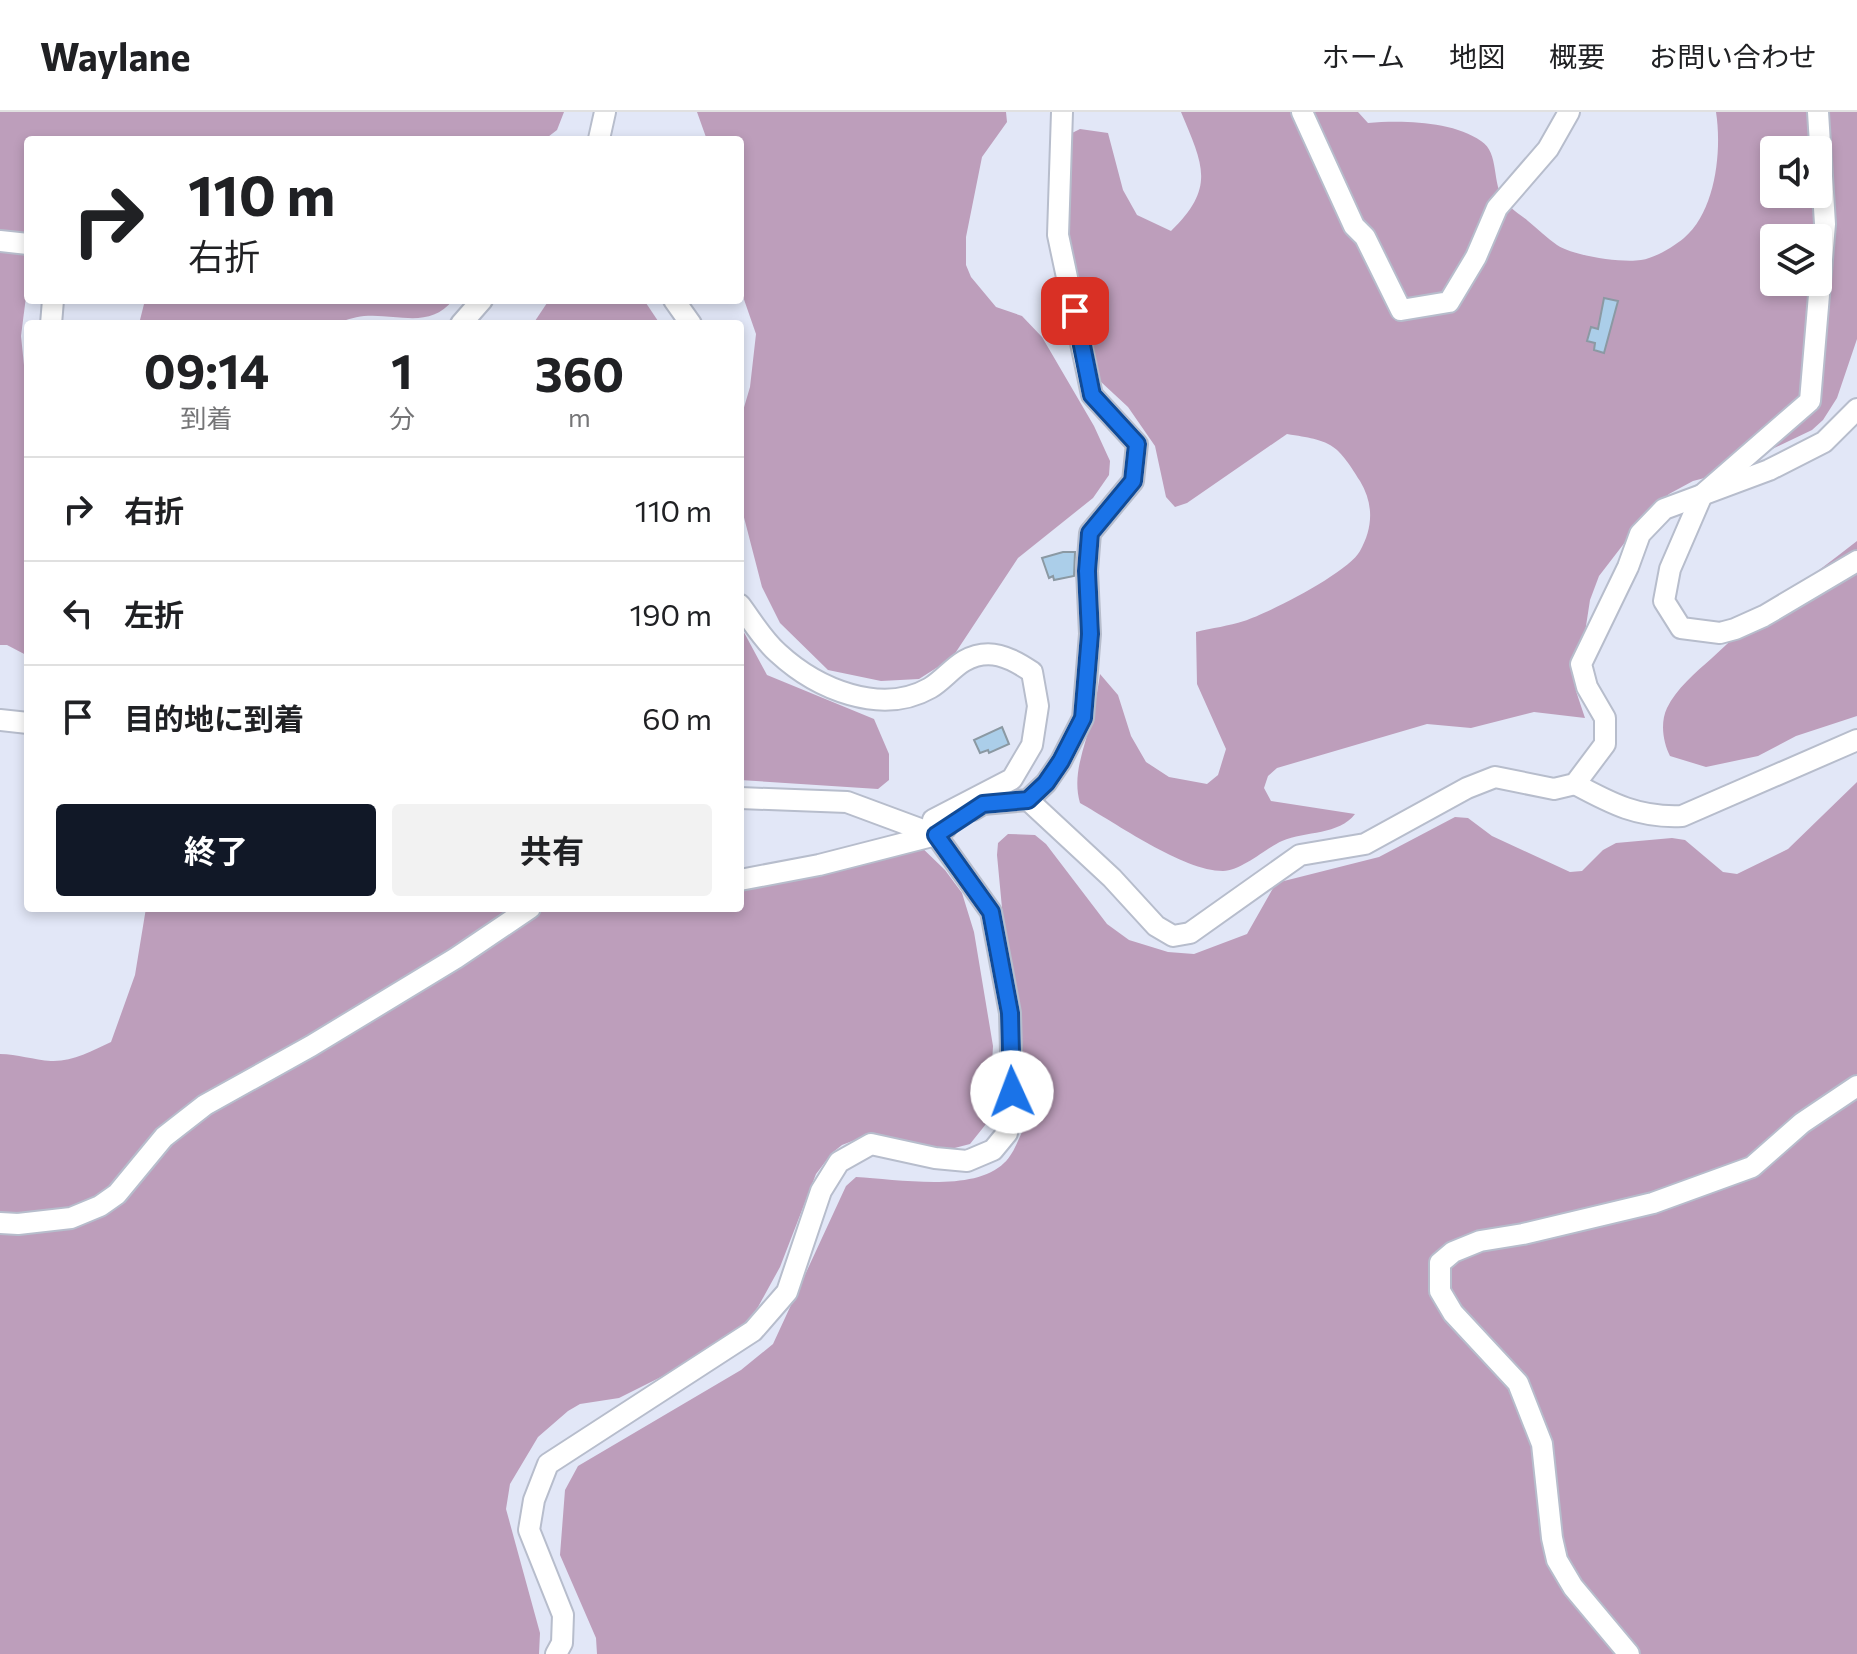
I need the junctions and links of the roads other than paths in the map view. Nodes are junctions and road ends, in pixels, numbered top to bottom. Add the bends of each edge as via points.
1 (605, 112) edge
2 (1062, 112) edge
3 (1302, 112) edge
4 (1569, 112) edge
5 (1818, 112) edge
6 (599, 136) edge
7 (0, 241) edge
8 (24, 244) edge
9 (478, 304) edge
10 (464, 320) edge
11 (1857, 409) edge
12 (1702, 495) junction
13 (1857, 561) edge
14 (744, 610) edge
15 (0, 720) edge
16 (24, 723) edge
17 (1857, 740) edge
18 (1575, 784) junction
19 (744, 798) edge
20 (1028, 800) junction
21 (936, 835) junction
22 (744, 879) edge
23 (524, 912) edge
24 (1857, 1086) edge
25 (0, 1223) edge
26 (556, 1654) edge
27 (1629, 1654) edge

1 - 6 street
2 - 20 street via 1058,235 1092,395 1137,444 1133,481 1090,533 1083,718 1061,761
3 - 4 street via 1354,226 1365,237 1401,310 1449,302 1497,208 1548,149
5 - 12 street via 1825,224 1810,401
7 - 8 street
9 - 10 street
11 - 12 street via 1824,442
12 - 13 street via 1670,569 1664,601 1681,628 1720,633 1735,629
12 - 18 street via 1664,509 1640,534 1581,664 1605,718 1605,744
14 - 21 street via 777,653 848,695 890,701 929,689 965,661 989,653 1011,658 1032,672 1038,706 1032,745 1012,779 933,820
15 - 16 street
17 - 18 street via 1682,816 1654,817
18 - 20 street via 1554,789 1495,777 1365,844 1300,855 1190,933 1173,936 1156,926
19 - 21 street via 847,802
20 - 21 street via 983,804
21 - 22 street
21 - 26 street via 991,912 1010,1013 1007,1133 993,1150 967,1161 871,1144 839,1162 821,1191 787,1292 753,1331 548,1464 529,1530 563,1615
23 - 25 street via 311,1046 205,1105 164,1137 117,1194 100,1206 71,1218
24 - 27 street via 1802,1123 1752,1167 1653,1203 1480,1241 1440,1263 1440,1291 1453,1313 1518,1383 1542,1444 1557,1560

